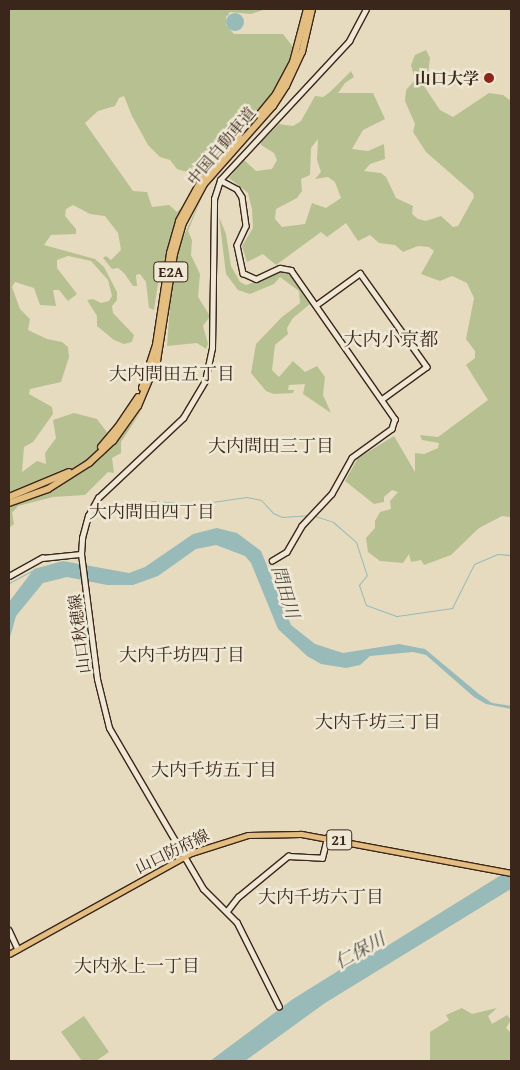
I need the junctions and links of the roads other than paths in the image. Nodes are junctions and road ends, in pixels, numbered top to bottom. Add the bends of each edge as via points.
1 (308, 9) edge
2 (312, 9) edge
3 (366, 9) edge
4 (220, 180) junction
5 (316, 305) junction
6 (383, 399) junction
7 (9, 497) edge
8 (9, 502) edge
9 (81, 554) junction
10 (272, 561) dead end
11 (9, 576) edge
12 (327, 838) junction
13 (184, 856) junction
14 (511, 873) edge
15 (227, 912) junction
16 (9, 930) edge
17 (18, 949) junction
18 (9, 954) edge
19 (279, 1007) dead end

1 - 7 highway, 中国自動車道 / E2A via 297,51 282,83 262,113 210,170 179,221 168,260 156,345 134,404 110,436 86,460 46,484
2 - 8 highway, 中国自動車道 / E2A via 302,52 286,86 269,111 204,184 183,223 174,254 157,361 138,406 113,440 82,468 48,488
3 - 4 street via 349,41
4 - 5 street via 237,189 242,197 246,226 237,245 243,273 256,279 277,269 287,269
4 - 9 street, 山口秋穂線 via 214,199 212,348 205,381 183,418 93,505 83,531
5 - 6 street
5 - 6 street via 360,273 427,367
6 - 10 street via 394,415 395,425 352,458 332,494 302,526 287,552
9 - 11 street via 42,558
9 - 13 street, 山口秋穂線 via 98,688 106,720 121,754
12 - 13 main road, 山口防府線 / 21 via 284,832 248,835 213,843
12 - 14 main road, 山口防府線 / 21
12 - 15 street via 322,858 288,856 238,897
13 - 15 street, 山口秋穂線 via 211,899
13 - 17 main road, 山口防府線 / 21
15 - 19 street, 山口秋穂線 via 239,928
16 - 17 street
17 - 18 main road, 山口防府線 / 21

